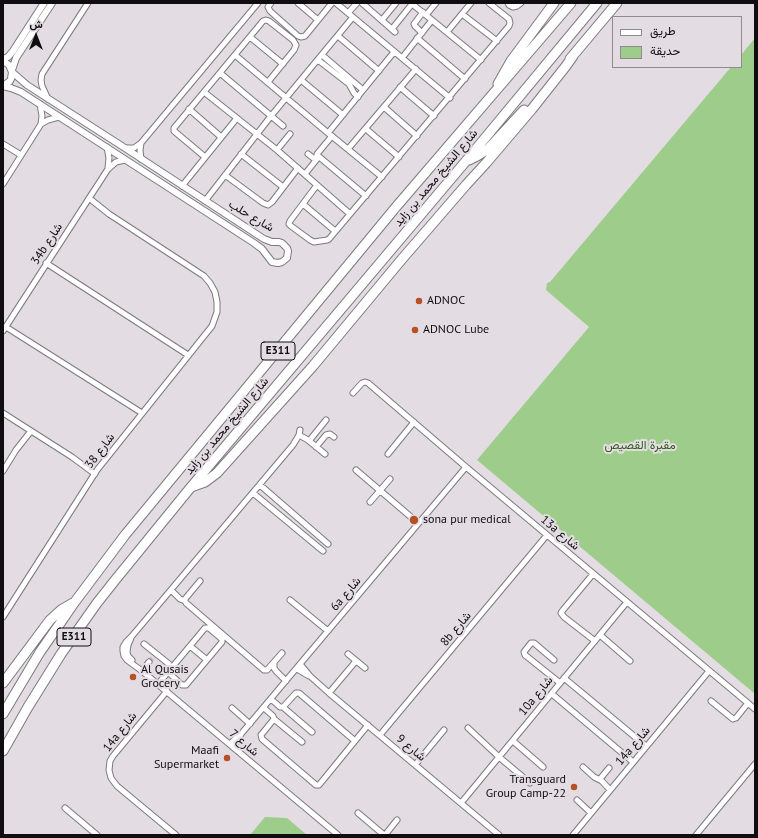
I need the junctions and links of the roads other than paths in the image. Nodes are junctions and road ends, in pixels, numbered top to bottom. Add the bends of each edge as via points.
1 (44, 3) edge
2 (52, 3) edge
3 (88, 3) edge
4 (258, 3) edge
5 (270, 3) edge
6 (298, 3) edge
7 (332, 3) edge
8 (336, 3) edge
9 (357, 3) edge
10 (362, 3) edge
11 (396, 3) edge
12 (436, 3) edge
13 (471, 3) edge
14 (489, 3) edge
15 (508, 3) edge
16 (521, 3) edge
17 (554, 3) edge
18 (571, 3) edge
19 (598, 3) edge
20 (618, 3) edge
21 (412, 4) edge
22 (348, 13) junction
23 (424, 14) junction
24 (462, 14) junction
25 (353, 17) junction
26 (318, 20) junction
27 (382, 20) junction
28 (432, 20) junction
29 (447, 32) junction
30 (422, 33) junction
31 (338, 36) junction
32 (250, 37) junction
33 (417, 38) junction
34 (496, 42) junction
35 (394, 52) junction
36 (235, 55) junction
37 (573, 56) junction
38 (320, 58) junction
39 (402, 58) junction
40 (3, 60) edge
41 (481, 60) junction
42 (283, 64) junction
43 (416, 69) junction
44 (12, 71) junction
45 (379, 71) junction
46 (220, 73) junction
47 (465, 79) junction
48 (301, 80) junction
49 (268, 82) junction
50 (3, 86) edge
51 (400, 87) junction
52 (364, 90) junction
53 (204, 92) junction
54 (358, 97) junction
55 (287, 98) junction
56 (450, 98) junction
57 (49, 100) junction
58 (490, 100) junction
59 (39, 104) junction
60 (384, 107) junction
61 (189, 110) junction
62 (343, 115) junction
63 (271, 116) junction
64 (434, 116) junction
65 (59, 117) junction
66 (237, 118) junction
67 (41, 124) junction
68 (283, 126) dead end
69 (366, 129) junction
70 (257, 134) junction
71 (290, 134) dead end
72 (330, 135) junction
73 (417, 136) junction
74 (221, 137) junction
75 (141, 143) junction
76 (3, 145) edge
77 (107, 148) junction
78 (125, 148) junction
79 (348, 149) junction
80 (277, 150) junction
81 (241, 154) junction
82 (308, 154) dead end
83 (20, 157) junction
84 (205, 157) junction
85 (317, 157) junction
86 (399, 157) junction
87 (141, 159) junction
88 (125, 160) junction
89 (466, 162) junction
90 (108, 168) junction
91 (298, 168) junction
92 (305, 174) junction
93 (225, 175) junction
94 (382, 177) junction
95 (3, 184) edge
96 (317, 185) junction
97 (182, 186) junction
98 (283, 187) junction
99 (366, 196) junction
100 (87, 200) junction
101 (205, 201) junction
102 (303, 204) junction
103 (350, 214) junction
104 (336, 231) junction
105 (46, 264) junction
106 (4, 329) edge
107 (188, 355) junction
108 (353, 393) dead end
109 (3, 413) edge
110 (142, 413) junction
111 (326, 420) dead end
112 (414, 422) junction
113 (29, 430) junction
114 (318, 430) junction
115 (325, 436) junction
116 (334, 437) dead end
117 (309, 440) junction
118 (316, 447) junction
119 (325, 454) dead end
120 (388, 454) dead end
121 (466, 467) junction
122 (356, 470) dead end
123 (3, 471) edge
124 (96, 472) junction
125 (390, 479) dead end
126 (260, 485) junction
127 (191, 487) junction
128 (380, 491) junction
129 (254, 493) junction
130 (370, 502) dead end
131 (418, 523) junction
132 (547, 535) junction
133 (328, 544) dead end
134 (323, 551) dead end
135 (593, 574) junction
136 (200, 581) dead end
137 (171, 590) junction
138 (290, 600) dead end
139 (185, 601) junction
140 (627, 602) junction
141 (74, 603) junction
142 (3, 617) edge
143 (328, 632) junction
144 (600, 635) junction
145 (595, 641) junction
146 (144, 644) dead end
147 (190, 646) junction
148 (282, 653) dead end
149 (348, 654) dead end
150 (207, 660) junction
151 (554, 660) dead end
152 (356, 661) junction
153 (630, 661) dead end
154 (149, 662) tunnel mouth
155 (274, 663) junction
156 (169, 664) dead end
157 (298, 666) junction
158 (365, 668) dead end
159 (142, 671) junction
160 (709, 671) junction
161 (168, 672) junction
162 (564, 678) junction
163 (286, 681) junction
164 (3, 683) edge
165 (560, 683) junction
166 (158, 684) junction
167 (166, 691) junction
168 (329, 692) junction
169 (552, 694) junction
170 (271, 699) junction
171 (711, 701) dead end
172 (748, 703) junction
173 (284, 707) junction
174 (232, 708) dead end
175 (264, 708) junction
176 (755, 709) edge
177 (3, 714) edge
178 (274, 719) junction
179 (250, 724) junction
180 (368, 725) junction
181 (468, 728) dead end
182 (444, 730) dead end
183 (312, 732) dead end
184 (380, 735) junction
185 (355, 741) junction
186 (512, 741) junction
187 (302, 742) dead end
188 (232, 746) junction
189 (646, 746) junction
190 (3, 751) edge
191 (499, 757) junction
192 (633, 762) junction
193 (755, 764) edge
194 (415, 765) junction
195 (543, 767) dead end
196 (583, 767) dead end
197 (609, 768) dead end
198 (600, 780) junction
199 (530, 783) dead end
200 (610, 790) junction
201 (577, 800) dead end
202 (461, 803) junction
203 (65, 808) dead end
204 (358, 813) dead end
205 (591, 814) junction
206 (397, 820) dead end
207 (97, 835) edge
208 (176, 835) edge
209 (338, 835) edge
210 (385, 835) edge
211 (499, 835) edge
212 (573, 835) edge
213 (696, 835) edge

1 - 40 street via 14,51
2 - 44 street via 16,58
3 - 57 street via 42,74 42,86
4 - 75 street
5 - 26 street via 270,11 300,37 304,36
6 - 26 street
7 - 26 street
8 - 22 street
9 - 22 street
10 - 27 street
11 - 27 street
12 - 23 street
13 - 24 street
14 - 34 street via 510,22
15 - 16 street via 513,7
17 - 58 highway via 511,61
18 - 58 highway, شارع الشيخ محمد بن زايد / E311
19 - 89 highway, شارع الشيخ محمد بن زايد / E311
20 - 37 highway
21 - 23 street
21 - 27 street via 393,30
22 - 25 street
23 - 28 street
23 - 30 street via 414,24
24 - 29 street
24 - 34 street
25 - 31 street
25 - 35 street
28 - 29 street
28 - 30 street
29 - 41 street
30 - 33 street
31 - 38 street
31 - 45 street
32 - 36 street
32 - 42 street
32 - 42 street via 266,20 287,35 295,42 296,48
33 - 39 street
33 - 47 street
34 - 41 street
35 - 39 street
35 - 45 street
36 - 46 street
36 - 49 street
37 - 89 highway via 488,149
37 - 127 highway via 532,109 313,366 217,473 205,482
38 - 48 street
38 - 52 street
38 - 54 street via 349,84
39 - 43 street
40 - 44 street, شارع حلب
41 - 47 street
42 - 49 street
43 - 51 street
43 - 56 street
44 - 50 street via 10,81
44 - 57 street, شارع حلب via 26,85
45 - 52 street
46 - 53 street
46 - 63 street
47 - 56 street
48 - 55 street
48 - 62 street
49 - 55 street
50 - 59 street, شارع حلب via 16,89
51 - 60 street
51 - 64 street
52 - 54 street
53 - 61 street
53 - 66 street
54 - 62 street
55 - 63 street
55 - 72 street
56 - 64 street
57 - 78 street, شارع حلب
58 - 141 highway, شارع الشيخ محمد بن زايد / E311 via 396,208 147,508
59 - 65 street, شارع حلب
59 - 67 street
60 - 69 street
60 - 73 street
61 - 74 street
61 - 84 street via 174,129
62 - 72 street
63 - 68 street
63 - 70 street
64 - 73 street
65 - 67 street
65 - 77 street, شارع حلب
66 - 70 street
66 - 74 street
67 - 83 street
69 - 79 street
69 - 86 street
70 - 80 street
70 - 81 street
71 - 80 street
72 - 79 street
72 - 85 street
73 - 86 street
74 - 84 street
75 - 78 street via 134,148
75 - 87 street
76 - 83 street
77 - 88 street, شارع حلب
77 - 90 street
78 - 87 street, شارع حلب
79 - 94 street
80 - 91 street
81 - 93 street
81 - 98 street
82 - 85 street
83 - 95 street
84 - 97 street
85 - 92 street
85 - 99 street
86 - 94 street
87 - 97 street, شارع حلب
88 - 90 street via 116,162
88 - 101 street, شارع حلب via 258,246 272,262 282,262 287,258 288,251 285,245 264,240
89 - 127 highway, شارع الشيخ محمد بن زايد / E311
90 - 100 street, 34b شارع
91 - 92 street
91 - 98 street
92 - 96 street
93 - 98 street via 265,204 270,204
93 - 101 street
94 - 99 street
96 - 102 street
96 - 103 street
97 - 101 street, شارع حلب
99 - 103 street
100 - 105 street, 34b شارع
100 - 107 street, شارع 38 via 204,276 213,288 217,298 214,322
102 - 104 street
102 - 104 street via 289,222 291,226 314,242 328,240
103 - 104 street
105 - 106 street, 34b شارع
105 - 107 street
106 - 110 street
107 - 110 street, شارع 38
108 - 112 street, 13a شارع via 366,382
109 - 113 street
110 - 124 street, شارع 38
111 - 114 street
112 - 120 street
112 - 121 street, 13a شارع
113 - 123 street
113 - 124 street
114 - 115 street
114 - 117 street
115 - 116 street via 330,434
115 - 118 street
117 - 118 street
117 - 126 street via 300,432 293,445
118 - 119 street
121 - 131 street, 6a شارع
121 - 132 street, 13a شارع
122 - 128 street
124 - 142 street, شارع 38
125 - 128 street
126 - 129 street
126 - 133 street
127 - 190 highway, شارع الشيخ محمد بن زايد / E311 via 79,629 44,680
128 - 130 street
128 - 131 street
129 - 134 street
129 - 137 street
131 - 143 street, 6a شارع
132 - 135 street, 13a شارع
132 - 184 street, 8b شارع
135 - 140 street, 13a شارع
135 - 145 street via 561,613
136 - 139 street
137 - 139 street
137 - 159 street, شارع 7 via 129,641 129,658
138 - 143 street
139 - 155 street via 264,670
140 - 144 street, 10a شارع
140 - 160 street, 13a شارع
141 - 164 highway via 50,620
141 - 177 highway, شارع الشيخ محمد بن زايد / E311 via 40,652
143 - 157 street, 6a شارع
144 - 145 street, 10a شارع
144 - 153 street
145 - 162 street, 10a شارع
146 - 156 street
147 - 150 street
147 - 150 street via 205,628 209,628 222,641
147 - 161 street
148 - 155 street
149 - 152 street
150 - 161 street via 185,686
151 - 165 street via 534,643 524,652
152 - 158 street
152 - 168 street
154 - 159 street
155 - 163 street via 276,672
157 - 163 street, 6a شارع
157 - 168 street, شارع 9
159 - 166 street, شارع 7
160 - 172 street, 13a شارع
160 - 189 street, 14a شارع
161 - 166 street
162 - 165 street, 10a شارع
162 - 189 street
163 - 170 street, 6a شارع
165 - 169 street, 10a شارع
166 - 167 street, شارع 7
167 - 188 street, شارع 7
167 - 208 street, 14a شارع via 113,756 109,770 117,786
168 - 180 street, شارع 9
169 - 186 street, 10a شارع
169 - 192 street
170 - 173 street via 280,707
170 - 175 street, 6a شارع
171 - 172 street via 734,719
172 - 176 street, 13a شارع
173 - 183 street
173 - 185 street via 295,693 299,693
174 - 179 street
175 - 178 street via 274,716
175 - 179 street, 6a شارع
178 - 185 street via 261,735 262,739 315,785 319,784
178 - 187 street
179 - 188 street, 6a شارع
180 - 184 street, شارع 9
180 - 185 street
181 - 191 street
182 - 194 street
184 - 194 street, شارع 9
186 - 191 street, 10a شارع
186 - 195 street
188 - 209 street, شارع 7
189 - 192 street, 14a شارع
191 - 199 street
191 - 202 street, 10a شارع
192 - 200 street, 14a شارع
193 - 213 street
194 - 202 street, شارع 9
196 - 198 street
197 - 198 street
198 - 200 street
200 - 205 street, 14a شارع
201 - 205 street
202 - 211 street, شارع 9
203 - 207 street
204 - 210 street
205 - 212 street, 14a شارع
206 - 210 street

